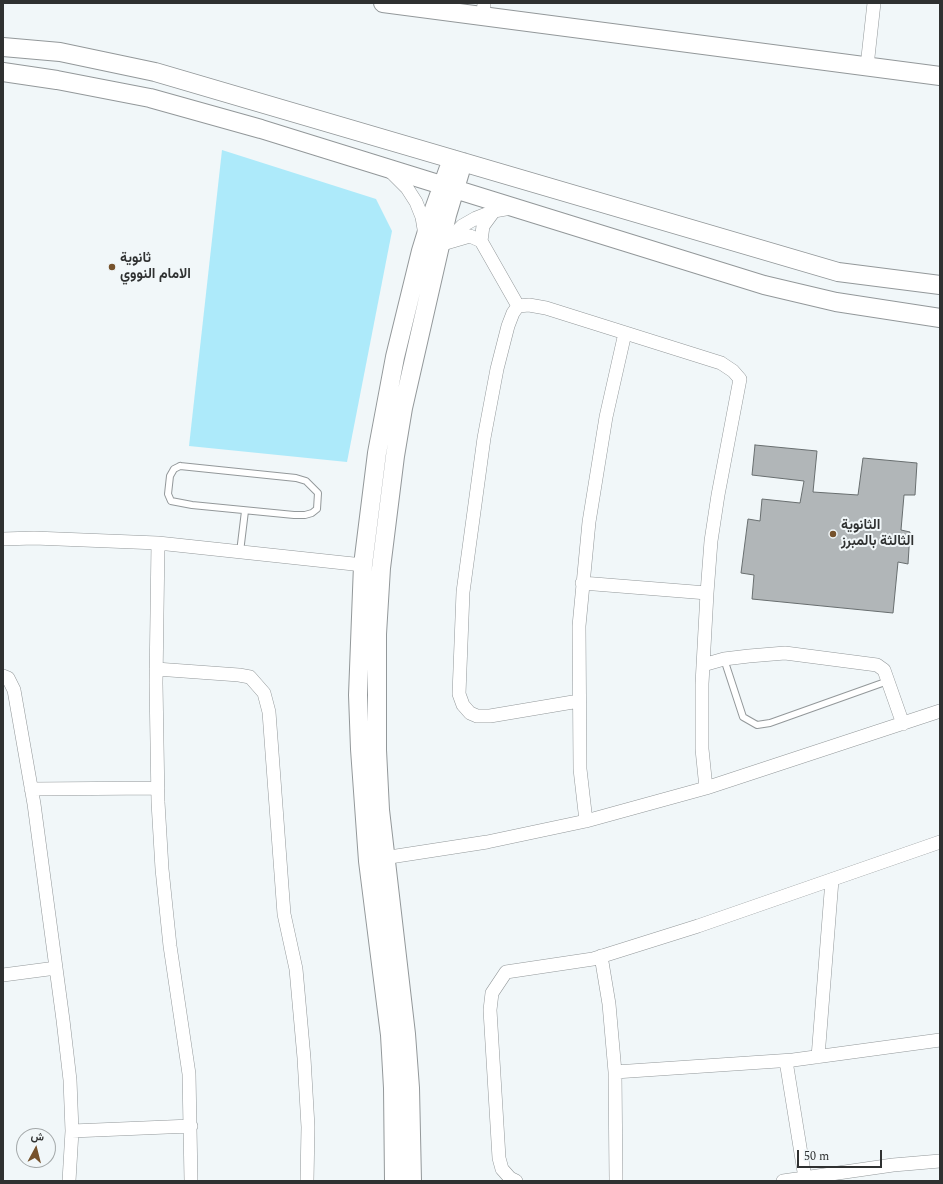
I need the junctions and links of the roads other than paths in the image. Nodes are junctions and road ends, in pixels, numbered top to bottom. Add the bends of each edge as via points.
1 (382, 3) edge
2 (874, 3) edge
3 (483, 10) edge
4 (3, 47) edge
5 (867, 66) junction
6 (3, 72) edge
7 (940, 76) edge
8 (458, 161) junction
9 (386, 168) junction
10 (449, 187) junction
11 (514, 207) junction
12 (494, 211) junction
13 (425, 238) junction
14 (481, 240) junction
15 (442, 249) junction
16 (940, 286) edge
17 (518, 306) junction
18 (940, 318) edge
19 (625, 333) junction
20 (244, 511) junction
21 (3, 540) edge
22 (158, 544) junction
23 (240, 552) junction
24 (364, 565) junction
25 (582, 583) junction
26 (707, 593) junction
27 (724, 659) junction
28 (703, 665) junction
29 (156, 669) junction
30 (3, 676) edge
31 (888, 681) junction
32 (579, 701) junction
33 (940, 712) edge
34 (903, 724) junction
35 (158, 788) junction
36 (706, 788) junction
37 (31, 789) junction
38 (586, 821) junction
39 (940, 842) edge
40 (376, 859) junction
41 (832, 880) junction
42 (601, 956) junction
43 (56, 968) junction
44 (3, 975) edge
45 (940, 1040) edge
46 (818, 1057) junction
47 (786, 1061) junction
48 (615, 1072) junction
49 (191, 1126) junction
50 (72, 1131) junction
51 (940, 1161) edge
52 (805, 1178) junction
53 (69, 1181) edge
54 (190, 1181) edge
55 (307, 1181) edge
56 (394, 1181) edge
57 (412, 1181) edge
58 (516, 1181) edge
59 (616, 1181) edge
60 (783, 1181) edge

1 - 3 street
2 - 5 street
3 - 5 street
4 - 8 street via 60,52 155,72
5 - 7 street
6 - 9 street via 150,98 261,128
8 - 10 street
8 - 16 street via 838,272
9 - 10 street
9 - 13 street via 416,202 422,217
10 - 11 street
10 - 13 street
10 - 15 street
11 - 12 street
11 - 18 street via 764,285 836,302
12 - 14 street via 483,226
12 - 15 street via 462,226
13 - 24 street via 405,313 385,406
14 - 15 street via 470,236
14 - 17 street
15 - 40 street via 423,314 403,408 381,568 377,634
17 - 19 street via 546,308
17 - 32 street via 503,347 484,438 463,592 459,694 470,713 477,716
19 - 25 street via 606,417
19 - 26 street via 721,363 740,379 718,495
20 - 20 lane via 171,501 168,494 170,476 174,469 180,466 296,478 306,481 318,493 317,509 306,515
20 - 23 lane
21 - 22 street via 34,538
22 - 23 street
22 - 29 street
23 - 24 street
24 - 40 street via 359,702 360,757
25 - 26 street
25 - 32 street
26 - 28 street
27 - 28 street
27 - 31 street via 785,653 869,662 884,670
27 - 31 lane via 743,717 757,725 770,723
28 - 36 street via 702,749
29 - 35 street
29 - 55 street via 239,674 250,677 264,693 268,712 284,914 296,969 304,1058 308,1127
30 - 37 street via 8,678 14,690
31 - 34 street
32 - 38 street via 580,768
33 - 34 street
34 - 36 street
35 - 37 street
35 - 49 street via 162,869 170,946 189,1074
36 - 38 street
37 - 43 street
38 - 40 street via 487,842
39 - 41 street
40 - 56 street via 393,1088
40 - 57 street via 406,1034
41 - 42 street
41 - 46 street
42 - 48 street via 609,1004
42 - 58 street via 506,972 492,993 490,1010 499,1158 502,1169
43 - 44 street
43 - 50 street via 70,1080
45 - 46 street
46 - 47 street
47 - 48 street
47 - 52 street
48 - 59 street
49 - 50 street
49 - 54 street
50 - 53 street
51 - 52 street
52 - 60 street

